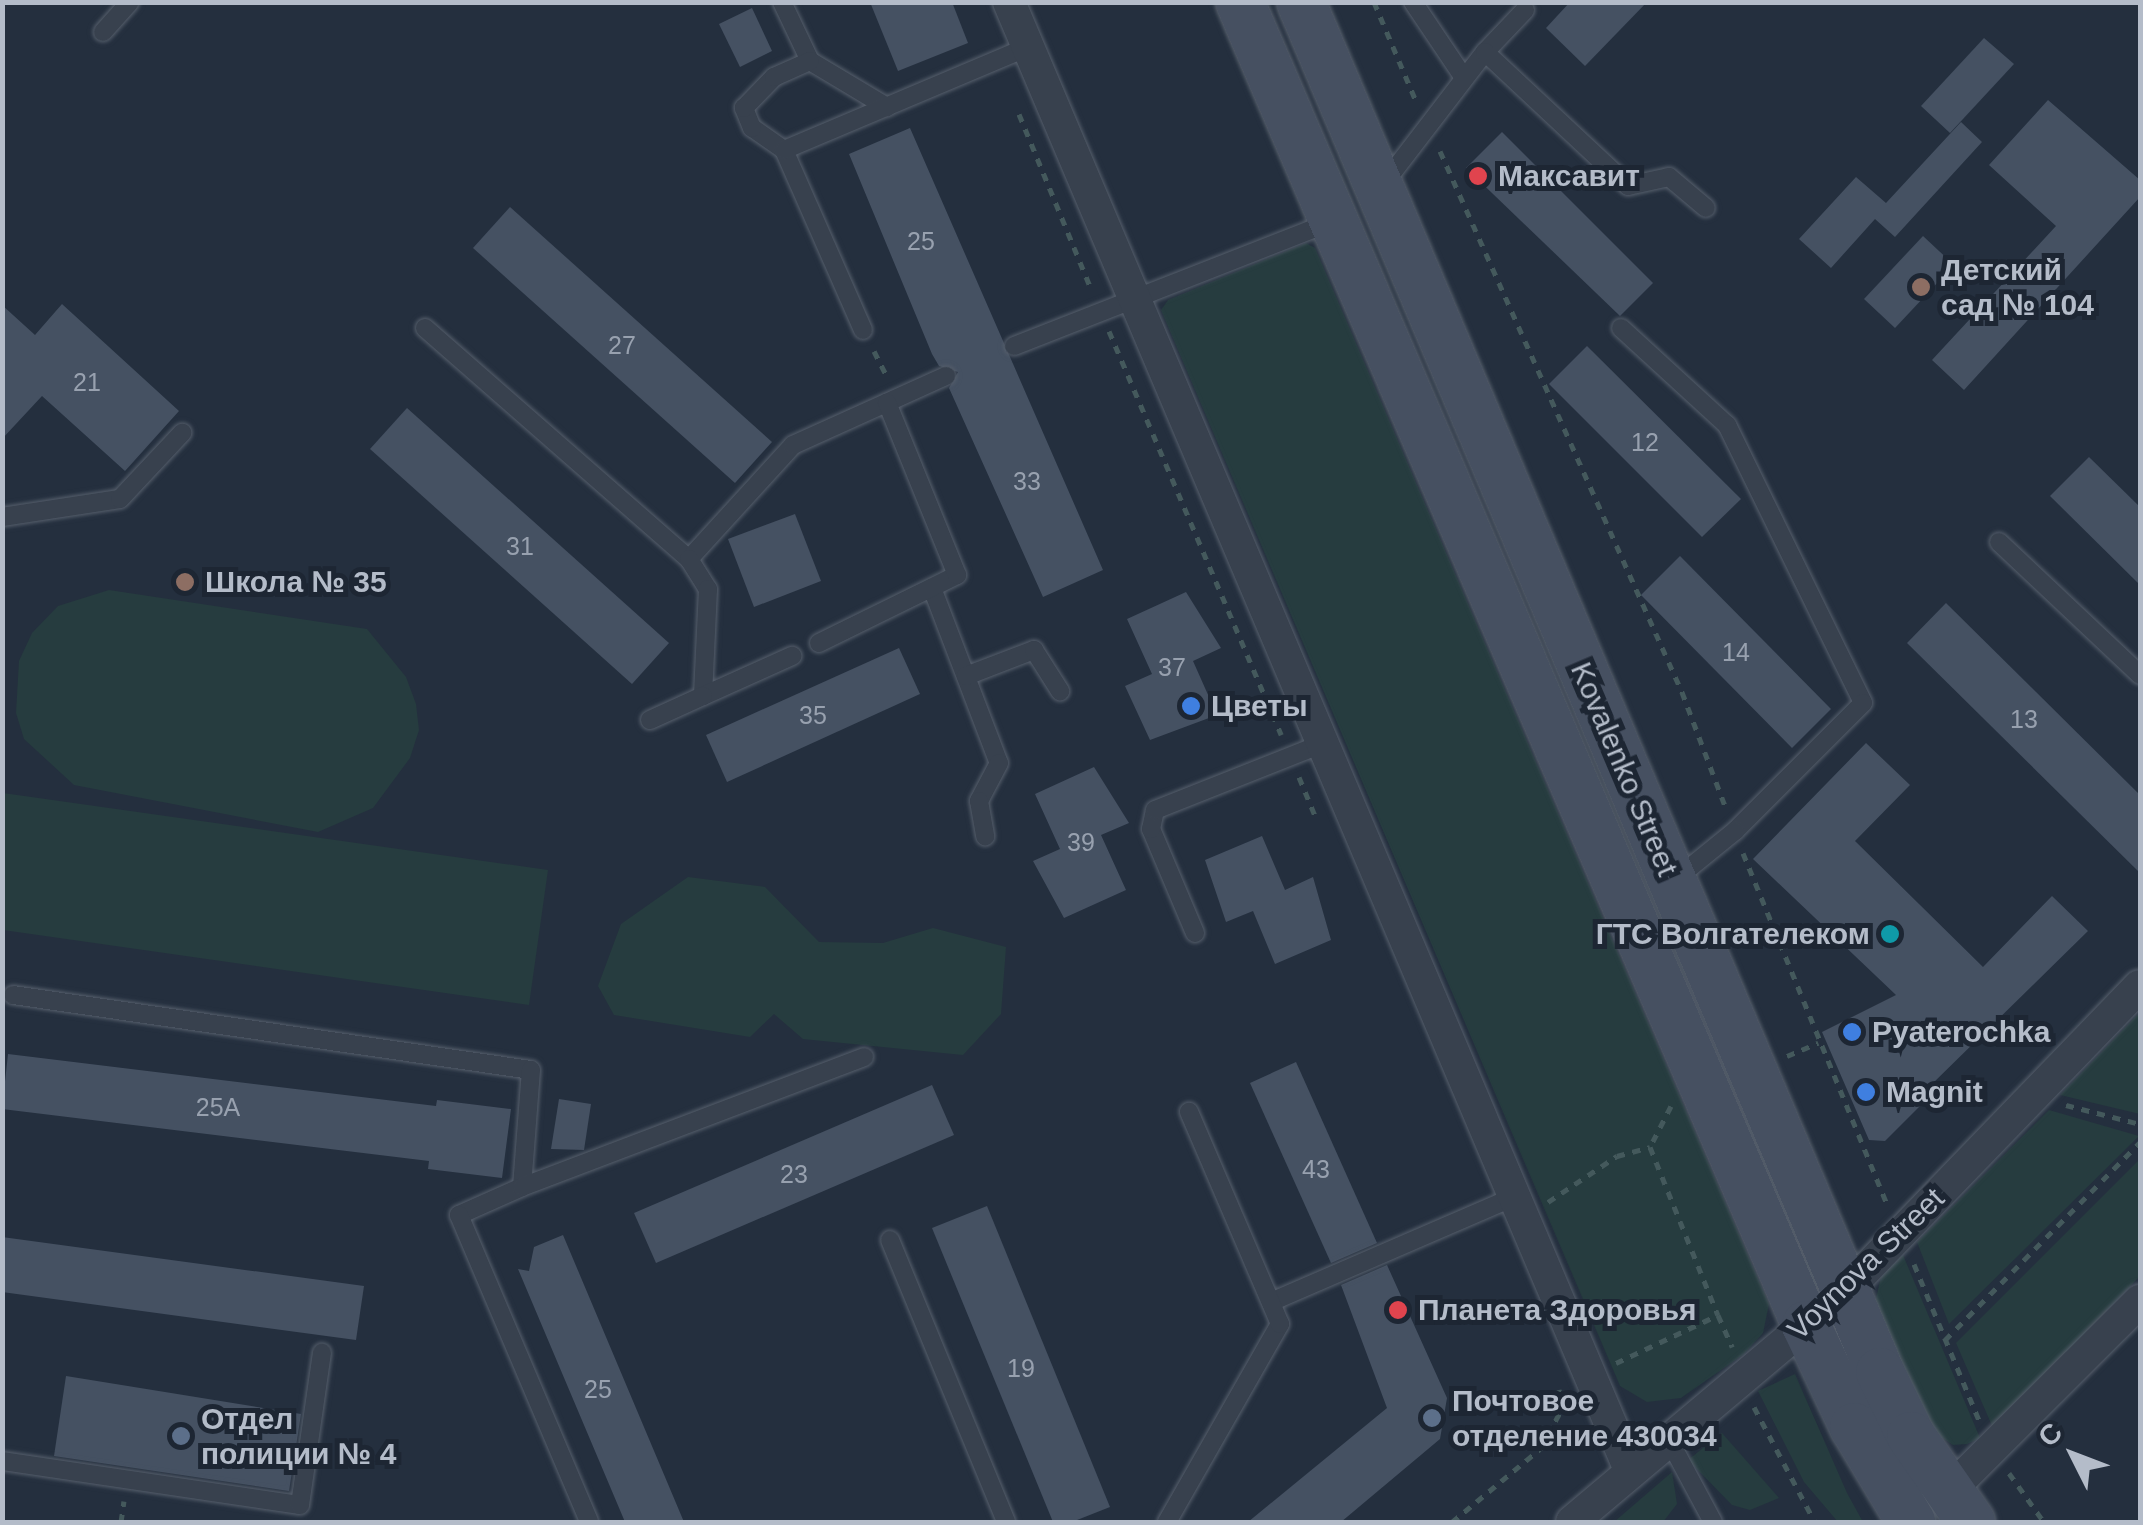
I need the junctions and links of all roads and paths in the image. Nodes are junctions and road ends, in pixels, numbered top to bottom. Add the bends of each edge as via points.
1 (130, 2) edge
2 (782, 2) edge
3 (1009, 2) edge
4 (1240, 2) edge
5 (1301, 2) edge
6 (1374, 2) edge
7 (1414, 2) edge
8 (1525, 10) dead end
9 (102, 32) dead end
10 (1028, 47) junction
11 (1485, 52) junction
12 (810, 61) junction
13 (1462, 75) junction
14 (886, 107) junction
15 (1431, 130) junction
16 (784, 150) junction
17 (1382, 186) junction
18 (1706, 208) dead end
19 (1331, 222) junction
20 (1134, 300) junction
21 (425, 328) dead end
22 (1621, 328) dead end
23 (864, 330) joint
24 (1014, 346) dead end
25 (946, 376) dead end
26 (892, 400) junction
27 (182, 433) dead end
28 (2, 517) edge
29 (1999, 542) dead end
30 (689, 559) junction
31 (932, 588) junction
32 (819, 643) dead end
33 (792, 656) dead end
34 (966, 676) junction
35 (2140, 676) edge
36 (1060, 690) dead end
37 (702, 696) junction
38 (650, 720) dead end
39 (1322, 744) junction
40 (1735, 832) junction
41 (985, 836) dead end
42 (1672, 882) junction
43 (1628, 900) junction
44 (1195, 933) dead end
45 (2140, 986) edge
46 (13, 995) dead end
47 (864, 1057) dead end
48 (2031, 1096) junction
49 (1189, 1112) dead end
50 (2140, 1124) edge
51 (2140, 1142) edge
52 (1650, 1148) dead end
53 (522, 1187) junction
54 (1519, 1208) junction
55 (1902, 1234) junction
56 (890, 1240) dead end
57 (1847, 1289) junction
58 (2140, 1301) edge
59 (1270, 1302) junction
60 (1806, 1325) junction
61 (1945, 1340) junction
62 (322, 1353) dead end
63 (1588, 1369) junction
64 (1744, 1377) junction
65 (1736, 1413) dead end
66 (1668, 1440) junction
67 (1993, 1452) junction
68 (2, 1461) edge
69 (1631, 1472) junction
70 (1960, 1508) edge
71 (589, 1522) edge
72 (1006, 1522) edge
73 (1167, 1522) edge
74 (1572, 1522) edge
75 (1713, 1522) edge
76 (1815, 1522) edge
77 (1910, 1522) edge
78 (2044, 1522) edge

1 - 9 lane
2 - 12 lane
3 - 10 street
4 - 19 main road, Kovalenko Street
5 - 17 main road, Kovalenko Street
6 - 15 path
7 - 13 lane
8 - 11 lane
10 - 14 lane
10 - 20 street
11 - 13 lane
11 - 18 lane via 1628,186 1669,177
12 - 14 lane
12 - 16 lane via 774,76 744,108 752,128
13 - 15 lane
14 - 16 lane
15 - 17 lane
15 - 40 path via 1682,692
16 - 23 lane
17 - 19 main road
17 - 42 main road, Kovalenko Street
19 - 20 lane
19 - 43 main road, Kovalenko Street
20 - 24 lane
20 - 39 street
21 - 30 lane
22 - 40 lane via 1726,426 1864,704
23 - 26 path
25 - 26 lane
26 - 30 lane via 793,445
26 - 31 lane via 958,576
27 - 28 lane via 120,499
29 - 35 lane
30 - 37 lane via 708,588
31 - 32 lane
31 - 34 lane
33 - 37 lane
34 - 36 lane via 1034,650
34 - 41 lane via 999,763 979,801
37 - 38 lane
39 - 44 lane via 1156,810 1151,829
39 - 54 street
40 - 42 lane
40 - 55 path
42 - 43 main road
42 - 57 main road, Kovalenko Street
43 - 60 main road, Kovalenko Street
45 - 48 street, Voynova Street
46 - 53 lane via 531,1070
47 - 53 lane
48 - 50 path
48 - 55 street, Voynova Street
49 - 59 lane
51 - 61 path
52 - 54 path via 1617,1156
53 - 71 lane via 459,1215
54 - 59 lane
54 - 63 street
55 - 57 street, Voynova Street
55 - 61 path
56 - 72 lane
57 - 60 main road, Voynova Street
57 - 70 main road, Kovalenko Street via 1911,1436
58 - 67 street
59 - 73 lane via 1280,1324
60 - 64 street, Voynova Street
60 - 77 main road, Kovalenko Street via 1854,1427
61 - 67 path
62 - 68 lane via 300,1505
63 - 64 path via 1635,1359 1718,1315
63 - 69 street
64 - 66 street, Voynova Street
65 - 76 path via 1752,1402
66 - 69 street, Voynova Street
66 - 75 lane
67 - 70 street
67 - 78 path
69 - 74 street, Voynova Street
70 - 77 main road

